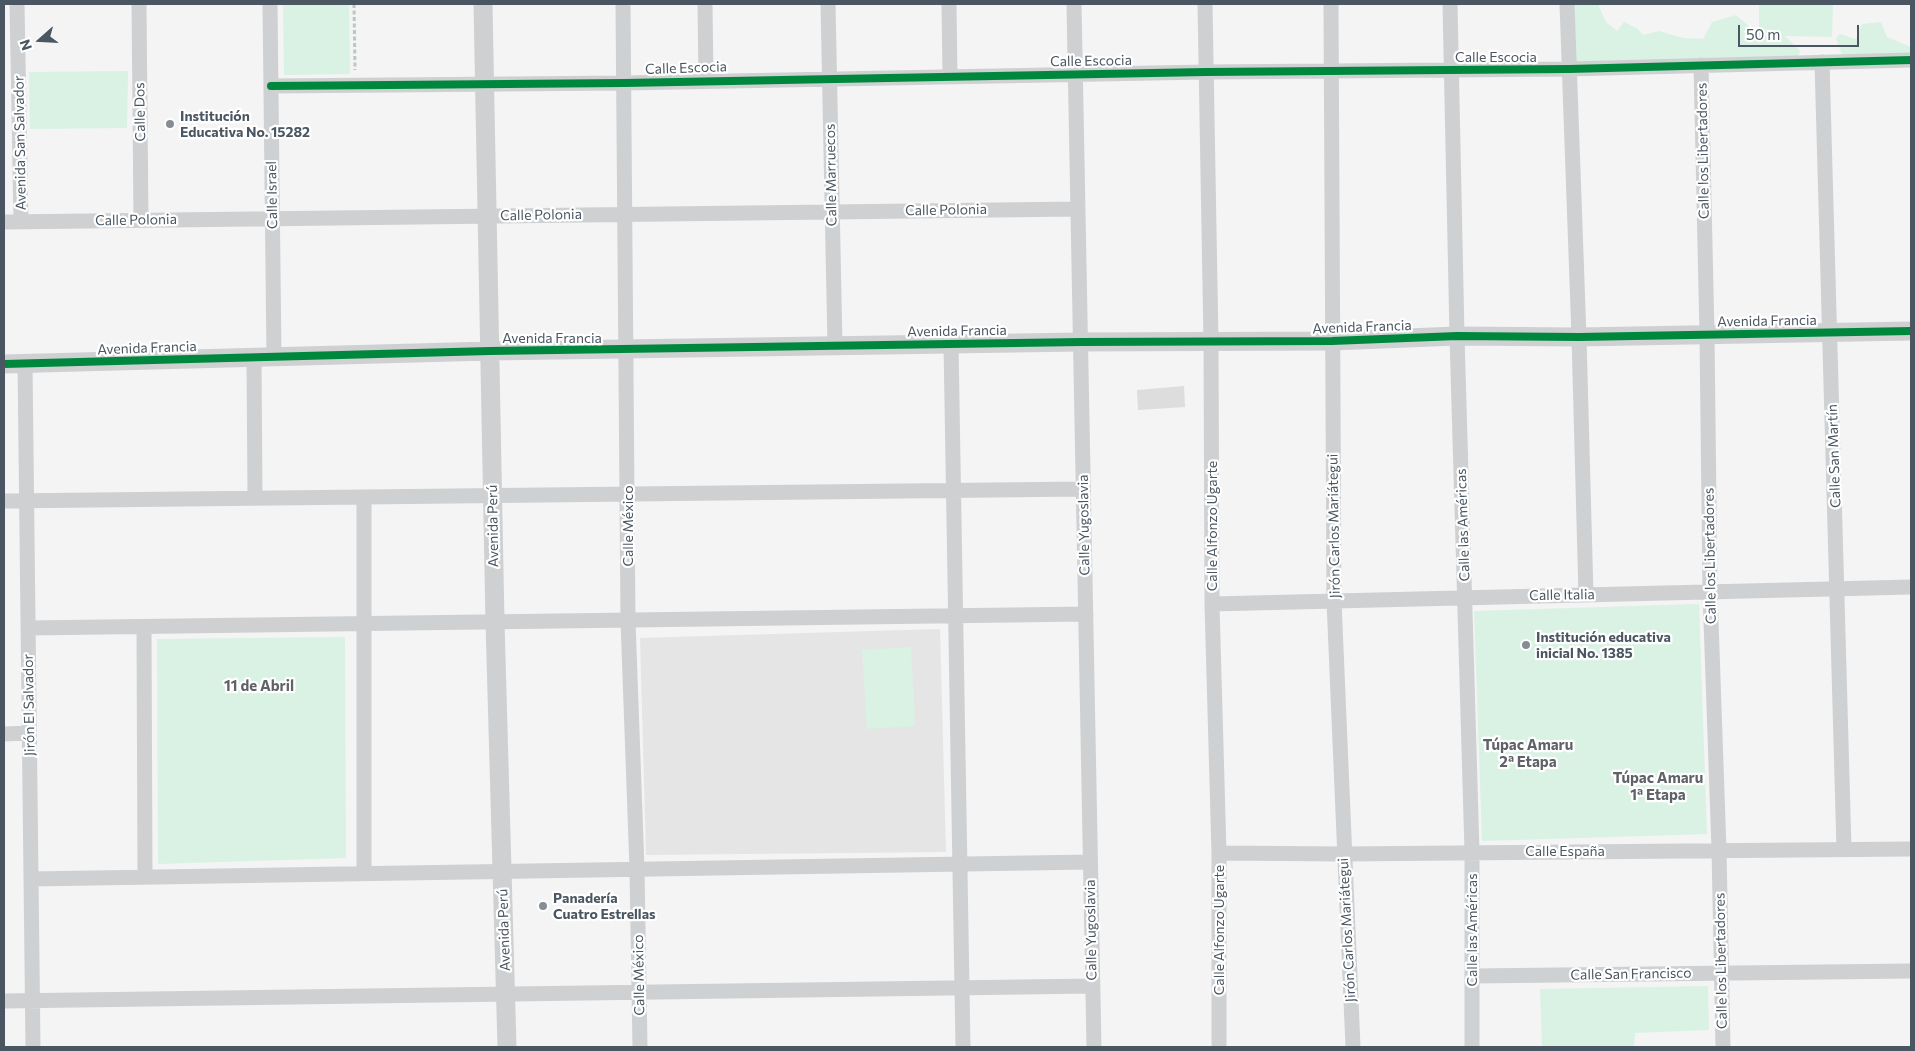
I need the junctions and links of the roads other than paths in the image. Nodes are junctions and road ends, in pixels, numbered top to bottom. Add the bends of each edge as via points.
1 (17, 4) edge
2 (139, 4) edge
3 (270, 4) edge
4 (483, 4) edge
5 (623, 4) edge
6 (705, 4) edge
7 (828, 4) edge
8 (949, 4) edge
9 (1074, 4) edge
10 (1205, 4) edge
11 (1331, 4) edge
12 (1450, 4) edge
13 (1567, 4) edge
14 (1911, 60) edge
15 (1822, 62) junction
16 (1701, 65) junction
17 (1452, 69) junction
18 (1569, 69) junction
19 (1206, 72) junction
20 (1332, 72) junction
21 (1076, 74) junction
22 (950, 76) junction
23 (829, 78) junction
24 (706, 80) junction
25 (624, 83) junction
26 (485, 85) junction
27 (271, 86) junction
28 (1078, 209) junction
29 (832, 212) junction
30 (625, 214) junction
31 (488, 216) junction
32 (272, 219) junction
33 (141, 220) junction
34 (4, 222) edge
35 (21, 222) junction
36 (1911, 331) edge
37 (1830, 333) junction
38 (1707, 335) junction
39 (1457, 336) junction
40 (1579, 337) junction
41 (1211, 341) junction
42 (1332, 341) junction
43 (1080, 342) junction
44 (951, 344) junction
45 (835, 346) junction
46 (627, 350) junction
47 (490, 351) junction
48 (274, 357) junction
49 (254, 358) junction
50 (4, 364) edge
51 (25, 364) junction
52 (1083, 489) junction
53 (953, 491) junction
54 (627, 494) junction
55 (493, 496) junction
56 (364, 497) junction
57 (256, 498) junction
58 (4, 501) edge
59 (27, 501) junction
60 (1911, 587) edge
61 (1838, 589) junction
62 (1710, 592) junction
63 (1586, 595) junction
64 (1465, 598) junction
65 (1334, 601) junction
66 (1212, 604) junction
67 (1086, 614) junction
68 (956, 616) junction
69 (628, 621) junction
70 (495, 622) junction
71 (364, 624) junction
72 (144, 627) junction
73 (28, 628) junction
74 (4, 734) edge
75 (29, 734) junction
76 (1844, 849) junction
77 (1911, 849) edge
78 (1719, 850) junction
79 (1472, 852) junction
80 (1219, 853) junction
81 (1344, 854) junction
82 (1090, 862) junction
83 (960, 864) junction
84 (637, 869) junction
85 (502, 871) junction
86 (364, 873) junction
87 (145, 877) junction
88 (31, 879) junction
89 (1911, 971) edge
90 (1721, 973) junction
91 (1472, 976) junction
92 (1092, 986) junction
93 (962, 988) junction
94 (640, 992) junction
95 (506, 994) junction
96 (4, 1001) edge
97 (32, 1001) junction
98 (33, 1047) edge
99 (507, 1047) edge
100 (640, 1047) edge
101 (963, 1047) edge
102 (1094, 1047) edge
103 (1218, 1047) edge
104 (1353, 1047) edge
105 (1472, 1047) edge
106 (1723, 1047) edge

1 - 35 street, Avenida San Salvador
2 - 33 street, Calle Dos
3 - 27 street, Calle Israel
4 - 26 street, Avenida Perú
5 - 25 street, Calle México
6 - 24 street
7 - 23 street, Calle Marruecos
8 - 22 street
9 - 21 street, Calle Yugoslavia
10 - 19 street, Calle Alfonzo Ugarte
11 - 20 street, Jirón Carlos Mariátegui
12 - 17 street, Calle las Américas
13 - 18 street
14 - 15 street, Calle Escocia
15 - 16 street, Calle Escocia
15 - 37 street, Calle San Martín
16 - 18 street, Calle Escocia
16 - 38 street, Calle los Libertadores
17 - 18 street, Calle Escocia
17 - 20 street, Calle Escocia
17 - 39 street, Calle las Américas
18 - 40 street
19 - 20 street, Calle Escocia
19 - 21 street, Calle Escocia
19 - 41 street, Calle Alfonzo Ugarte
20 - 42 street, Jirón Carlos Mariátegui
21 - 22 street, Calle Escocia
21 - 28 street, Calle Yugoslavia
22 - 23 street, Calle Escocia
23 - 24 street, Calle Escocia
23 - 29 street, Calle Marruecos
24 - 25 street, Calle Escocia
25 - 26 street, Calle Escocia
25 - 30 street, Calle México
26 - 27 street, Calle Escocia
26 - 31 street, Avenida Perú
27 - 32 street, Calle Israel
28 - 29 street, Calle Polonia
28 - 43 street, Calle Yugoslavia
29 - 30 street, Calle Polonia
29 - 45 street, Calle Marruecos
30 - 31 street, Calle Polonia
30 - 46 street, Calle México
31 - 32 street, Calle Polonia
31 - 47 street, Avenida Perú
32 - 33 street, Calle Polonia
32 - 48 street, Calle Israel
33 - 35 street, Calle Polonia
34 - 35 street, Calle Polonia
36 - 37 street, Avenida Francia
37 - 38 street, Avenida Francia
37 - 61 street, Calle San Martín
38 - 40 street, Avenida Francia
38 - 62 street, Calle los Libertadores
39 - 40 street, Avenida Francia
39 - 42 street, Avenida Francia
39 - 64 street, Calle las Américas
40 - 63 street
41 - 42 street, Avenida Francia
41 - 43 street, Avenida Francia
41 - 66 street, Calle Alfonzo Ugarte
42 - 65 street, Jirón Carlos Mariátegui
43 - 44 street, Avenida Francia
43 - 52 street, Calle Yugoslavia
44 - 45 street, Avenida Francia
44 - 53 street
45 - 46 street, Avenida Francia
46 - 47 street, Avenida Francia
46 - 54 street, Calle México
47 - 48 street, Avenida Francia
47 - 55 street, Avenida Perú
48 - 49 street, Avenida Francia
49 - 51 street, Avenida Francia
49 - 57 street
50 - 51 street, Avenida Francia
51 - 59 street, Jirón El Salvador
52 - 53 street
52 - 67 street, Calle Yugoslavia
53 - 54 street
53 - 68 street
54 - 55 street
54 - 69 street, Calle México
55 - 56 street
55 - 70 street, Avenida Perú
56 - 57 street
56 - 71 street
57 - 59 street
58 - 59 street
59 - 73 street, Jirón El Salvador
60 - 61 street, Calle Italia
61 - 62 street, Calle Italia
61 - 76 street, Calle San Martín
62 - 63 street, Calle Italia
62 - 78 street, Calle los Libertadores
63 - 64 street, Calle Italia
64 - 65 street, Calle Italia
64 - 79 street, Calle las Américas
65 - 66 street, Calle Italia
65 - 81 street, Jirón Carlos Mariátegui
66 - 80 street, Calle Alfonzo Ugarte
67 - 68 street
67 - 82 street, Calle Yugoslavia
68 - 69 street
68 - 83 street
69 - 70 street
69 - 84 street, Calle México
70 - 71 street
70 - 85 street, Avenida Perú
71 - 72 street
71 - 86 street
72 - 73 street
72 - 87 street
73 - 75 street, Jirón El Salvador
74 - 75 street
75 - 88 street, Jirón El Salvador
76 - 77 street, Calle España
76 - 78 street, Calle España
78 - 79 street, Calle España
78 - 90 street, Calle los Libertadores
79 - 81 street, Calle España
79 - 91 street, Calle las Américas
80 - 81 street, Calle España
80 - 103 street, Calle Alfonzo Ugarte
81 - 104 street, Jirón Carlos Mariátegui
82 - 83 street
82 - 92 street, Calle Yugoslavia
83 - 84 street
83 - 93 street
84 - 85 street
84 - 94 street, Calle México
85 - 86 street
85 - 95 street, Avenida Perú
86 - 87 street
87 - 88 street
88 - 97 street, Jirón El Salvador
89 - 90 street, Calle San Francisco
90 - 91 street, Calle San Francisco
90 - 106 street, Calle los Libertadores
91 - 105 street, Calle las Américas
92 - 93 street
92 - 102 street, Calle Yugoslavia
93 - 94 street
93 - 101 street
94 - 95 street
94 - 100 street, Calle México
95 - 97 street
95 - 99 street, Avenida Perú
96 - 97 street
97 - 98 street, Jirón El Salvador

